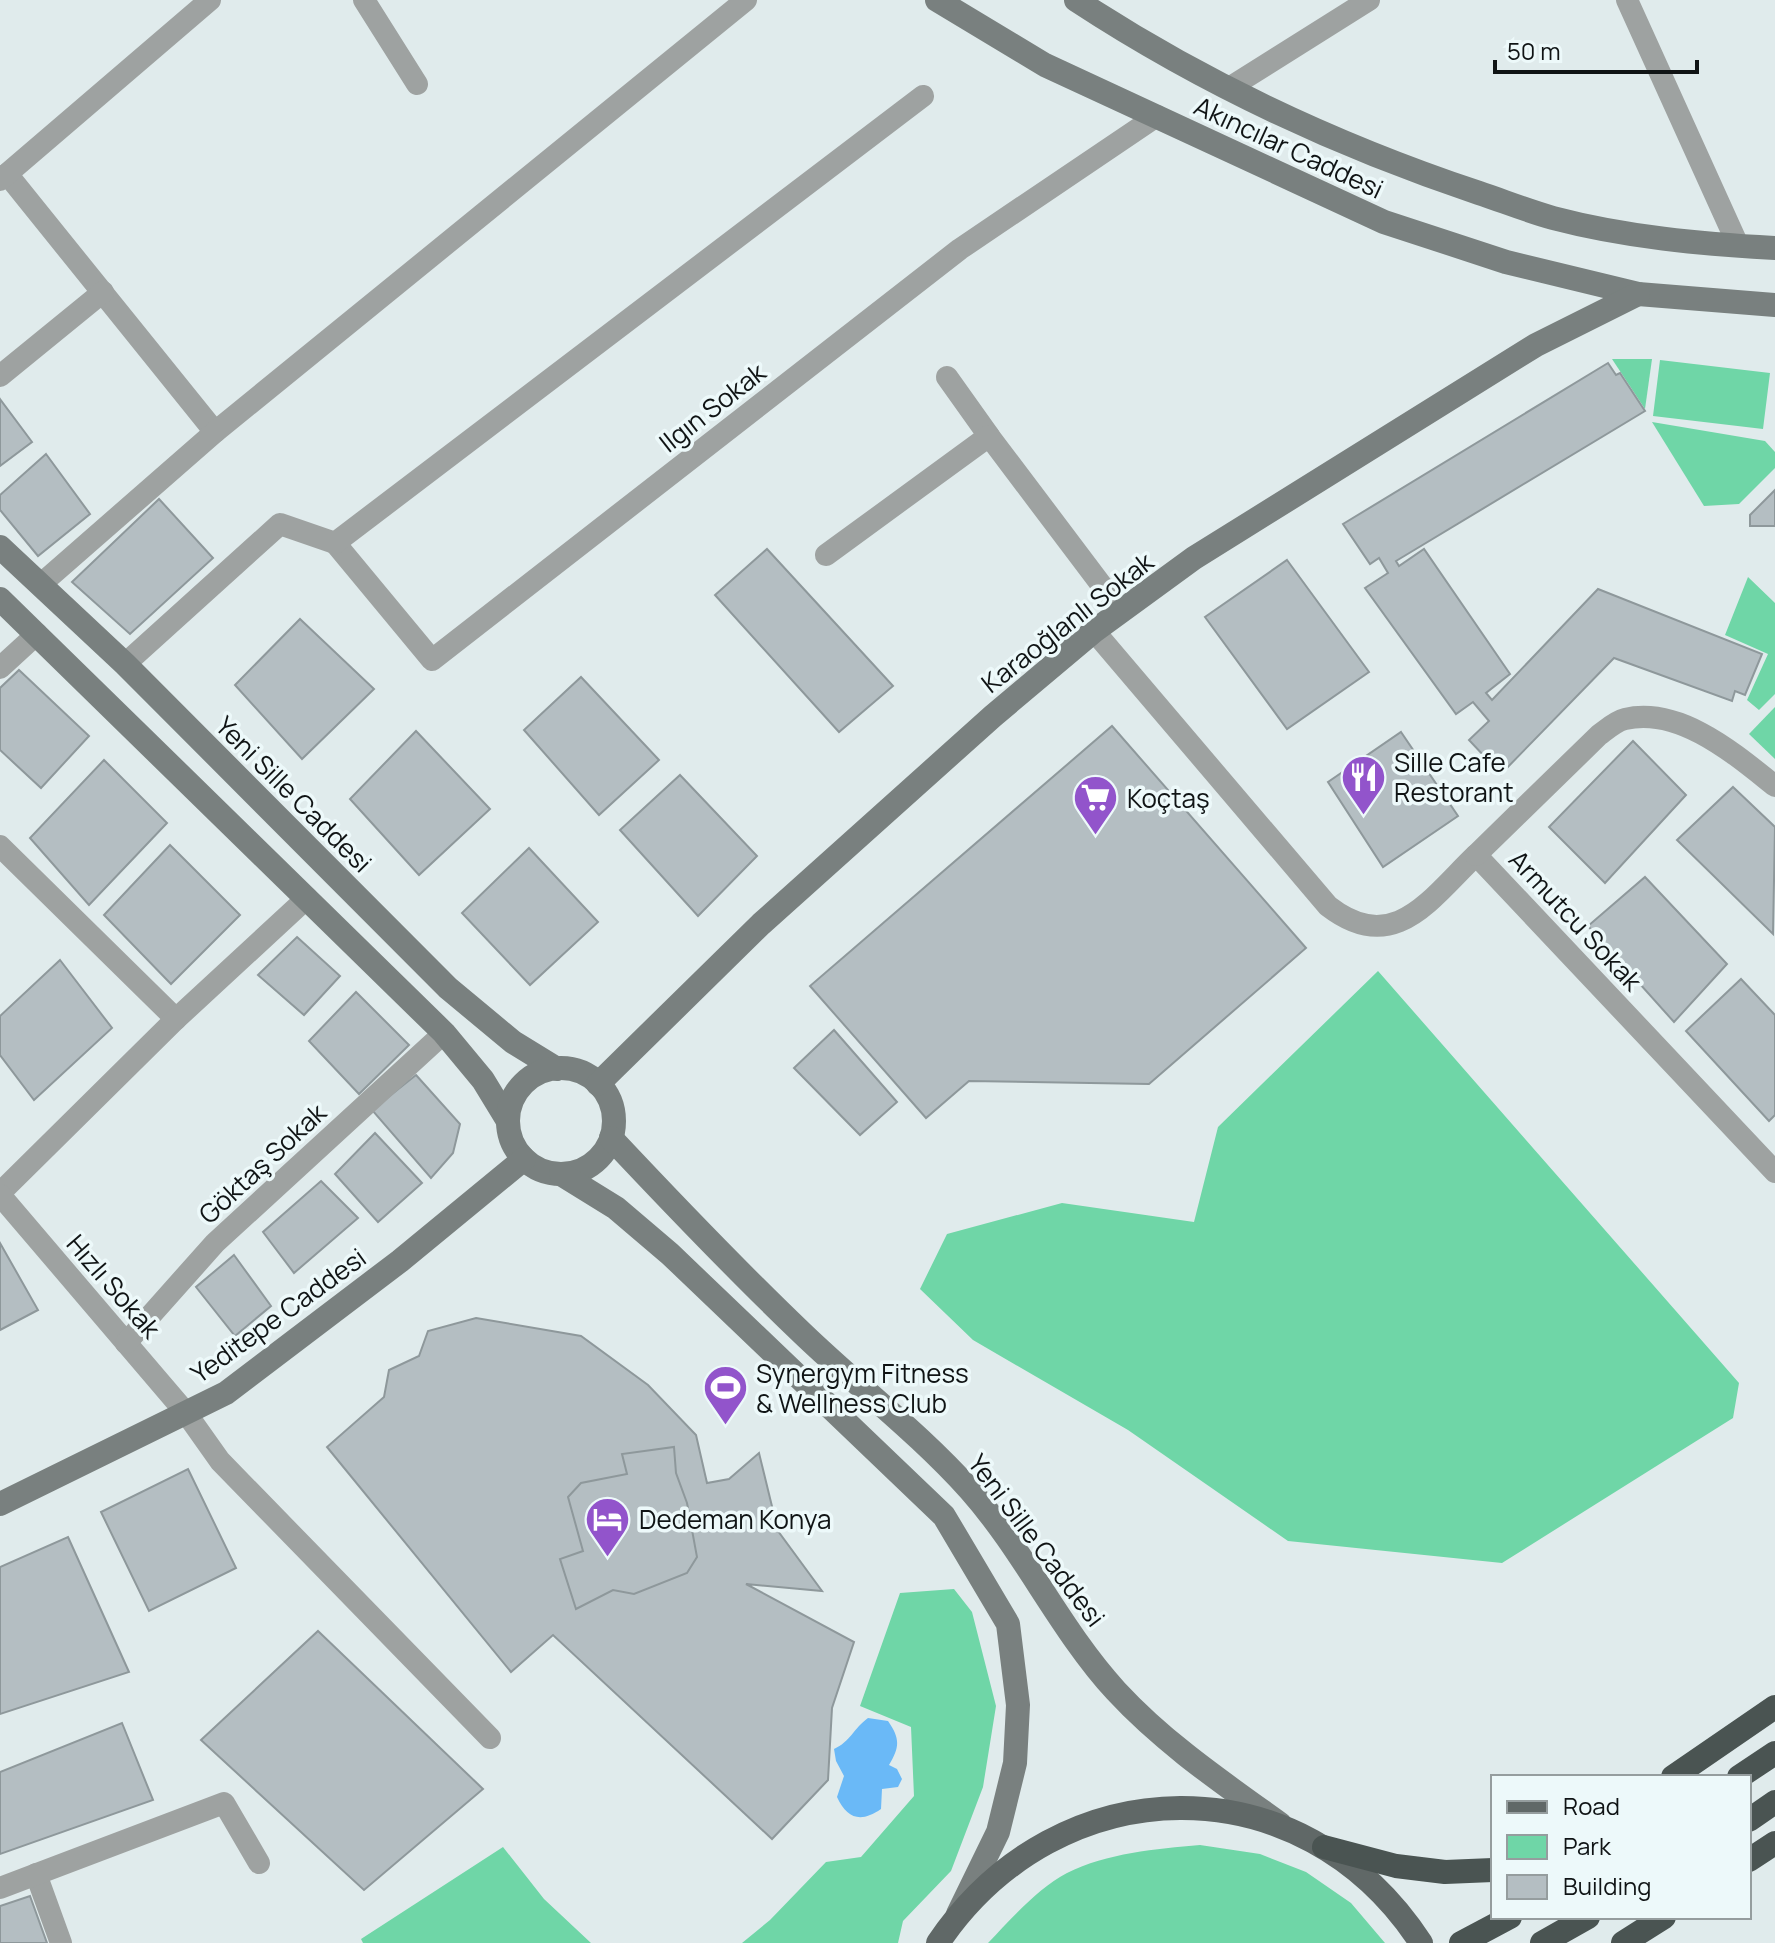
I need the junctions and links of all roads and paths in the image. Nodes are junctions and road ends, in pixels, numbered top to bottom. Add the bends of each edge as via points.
1 (210, 0) edge
2 (364, 0) edge
3 (746, 0) edge
4 (937, 0) edge
5 (1076, 0) edge
6 (1369, 0) edge
7 (1627, 0) edge
8 (417, 84) dead end
9 (1229, 88) junction
10 (923, 96) dead end
11 (1157, 116) junction
12 (4, 177) edge
13 (1738, 245) junction
14 (1775, 248) edge
15 (103, 292) junction
16 (1638, 294) junction
17 (1775, 305) edge
18 (0, 376) edge
19 (947, 377) dead end
20 (215, 432) junction
21 (989, 436) junction
22 (335, 543) junction
23 (0, 547) edge
24 (826, 555) dead end
25 (40, 585) junction
26 (0, 599) edge
27 (1121, 611) junction
28 (1094, 631) junction
29 (37, 634) junction
30 (125, 664) junction
31 (0, 668) edge
32 (1775, 786) edge
33 (0, 846) edge
34 (1476, 855) junction
35 (307, 898) junction
36 (176, 1019) junction
37 (444, 1033) junction
38 (557, 1069) junction
39 (598, 1084) junction
40 (508, 1121) junction
41 (611, 1138) junction
42 (524, 1159) junction
43 (1775, 1172) edge
44 (561, 1174) junction
45 (0, 1194) edge
46 (126, 1343) junction
47 (186, 1413) junction
48 (0, 1504) edge
49 (1775, 1707) edge
50 (490, 1738) dead end
51 (1775, 1753) edge
52 (1676, 1775) edge
53 (1742, 1775) edge
54 (1775, 1802) edge
55 (1751, 1819) edge
56 (1289, 1830) junction
57 (1775, 1843) edge
58 (1324, 1847) junction
59 (1751, 1859) edge
60 (259, 1863) dead end
61 (1491, 1870) edge
62 (36, 1874) junction
63 (0, 1888) edge
64 (956, 1917) junction
65 (1506, 1919) edge
66 (1584, 1919) edge
67 (1661, 1919) edge
68 (61, 1943) edge
69 (938, 1943) edge
70 (1421, 1943) edge
71 (1461, 1943) edge
72 (1542, 1943) edge
73 (1623, 1943) edge

1 - 12 street
2 - 8 street
3 - 20 street
4 - 11 main road, Akıncılar Caddesi via 1045,65
5 - 9 main road via 1130,36
6 - 9 street
7 - 13 street
9 - 13 main road via 1408,170 1553,218 1644,237
10 - 22 street
11 - 16 main road, Akıncılar Caddesi via 1384,222 1506,262
11 - 22 street, Ilgın Sokak via 960,249 432,660
12 - 15 street
13 - 14 main road
15 - 18 street
15 - 20 street
16 - 17 main road, Akıncılar Caddesi
16 - 27 main road, Karaoğlanlı Sokak via 1536,345 1194,558
19 - 21 street
20 - 25 street
21 - 24 street
21 - 27 street
22 - 30 street via 280,524
23 - 25 main road, Yeni Sille Caddesi
25 - 30 main road, Yeni Sille Caddesi
26 - 29 main road
27 - 28 main road, Karaoğlanlı Sokak
28 - 34 street, Armutcu Sokak via 1328,906 1345,919 1390,926 1407,918
28 - 39 main road, Karaoğlanlı Sokak via 761,924
29 - 31 street
29 - 35 main road
30 - 38 main road, Yeni Sille Caddesi via 448,988 513,1042
32 - 34 street via 1700,732 1645,716 1622,719
33 - 36 street
34 - 43 street, Armutcu Sokak
35 - 36 street
35 - 37 main road
36 - 45 street
37 - 40 main road
37 - 46 street, Göktaş Sokak via 215,1243
38 - 39 main road via 572,1070
38 - 40 main road via 528,1079 517,1091
39 - 41 main road via 612,1109
40 - 42 main road
41 - 44 main road via 592,1164
41 - 56 main road, Yeni Sille Caddesi via 802,1333 971,1491 1091,1659 1143,1719
42 - 44 main road via 547,1173
42 - 47 main road, Yeditepe Caddesi via 226,1393
44 - 64 main road via 616,1208 670,1254 944,1516 1008,1624 1018,1705 1015,1763 998,1832
45 - 46 street, Hızlı Sokak
46 - 47 street, Hızlı Sokak
47 - 48 main road, Yeditepe Caddesi
47 - 50 street, Hızlı Sokak via 220,1461
49 - 52 highway
51 - 53 highway
54 - 55 highway
56 - 58 main road
56 - 64 main road via 1199,1809 1153,1809 1107,1818 1024,1855 987,1883
57 - 59 highway
58 - 61 highway via 1396,1866
58 - 70 main road via 1381,1892
60 - 62 street via 224,1803
62 - 63 street
62 - 68 street
64 - 69 main road
65 - 71 highway
66 - 72 highway
67 - 73 highway

